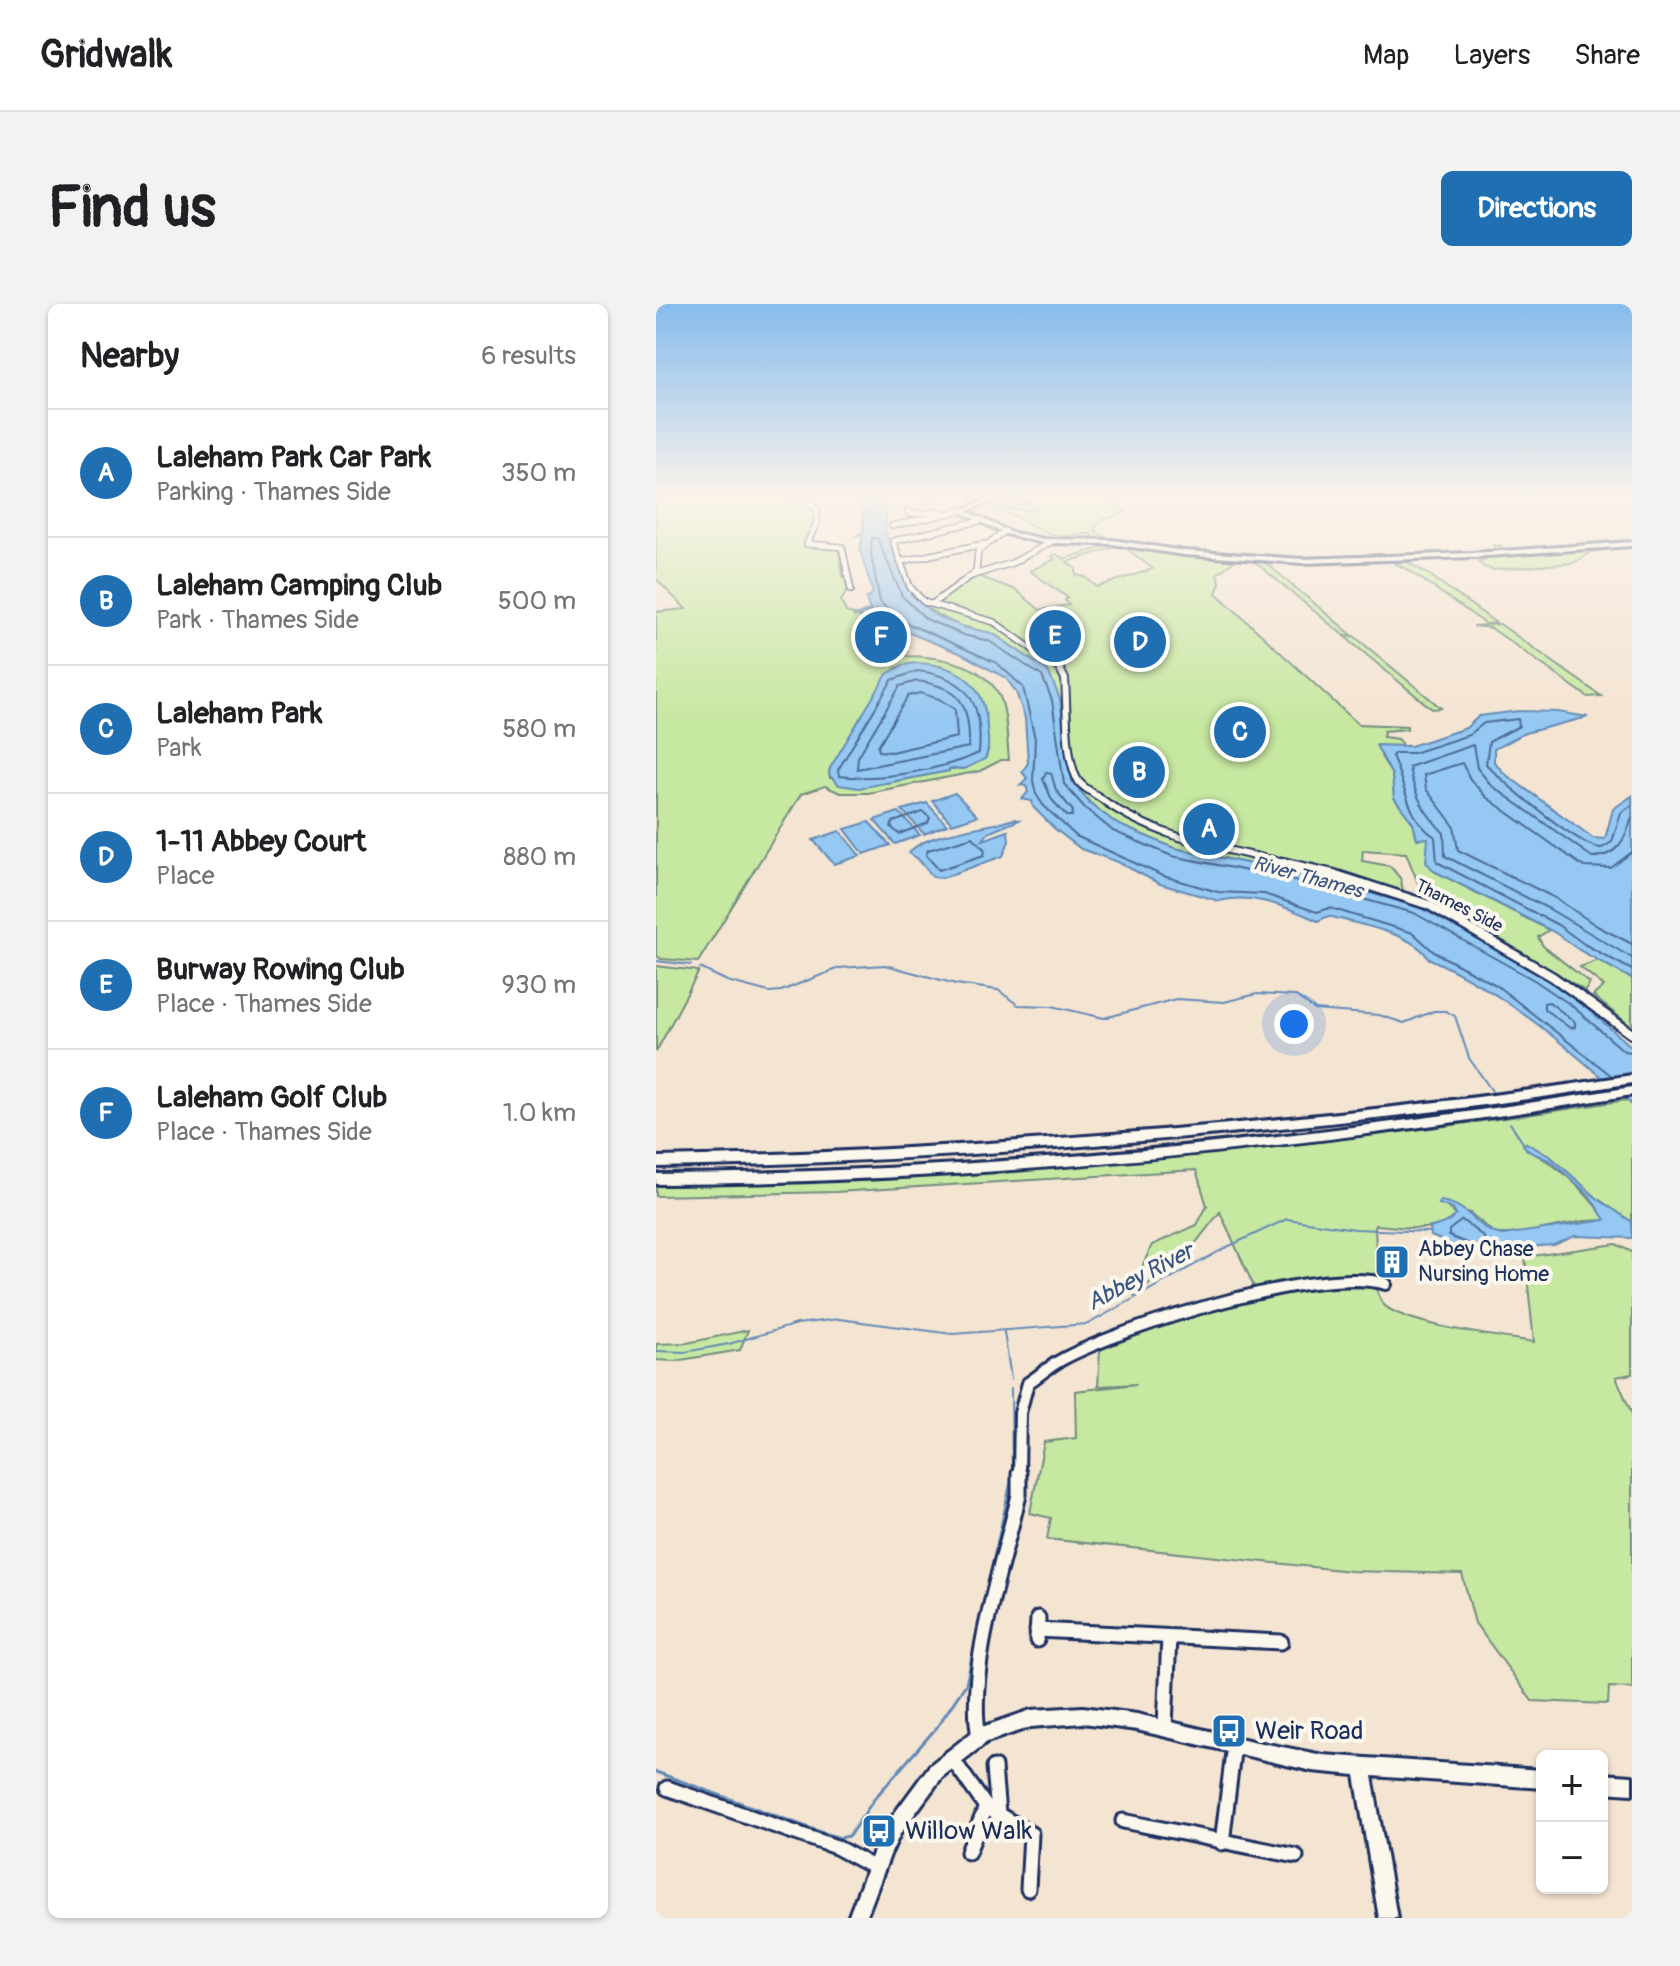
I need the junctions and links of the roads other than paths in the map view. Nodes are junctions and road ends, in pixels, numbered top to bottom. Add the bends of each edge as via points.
1 (847, 569) edge
2 (905, 569) edge
3 (976, 569) edge
4 (995, 569) edge
5 (971, 576) junction
6 (851, 590) dead end
7 (932, 604) junction
8 (1632, 1034) edge
9 (1632, 1079) edge
10 (1632, 1091) edge
11 (656, 1162) edge
12 (656, 1179) edge
13 (1386, 1284) dead end
14 (1037, 1629) dead end
15 (1169, 1637) junction
16 (1281, 1642) dead end
17 (1165, 1726) junction
18 (979, 1737) junction
19 (1234, 1744) junction
20 (950, 1756) junction
21 (994, 1767) dead end
22 (1362, 1767) junction
23 (1536, 1779) edge
24 (1608, 1783) edge
25 (1632, 1785) edge
26 (667, 1788) dead end
27 (992, 1811) junction
28 (1123, 1821) dead end
29 (1222, 1843) junction
30 (968, 1852) dead end
31 (1296, 1856) dead end
32 (877, 1869) junction
33 (1028, 1889) dead end
34 (857, 1918) edge
35 (1388, 1918) edge

1 - 6 street
2 - 7 street via 910,587
3 - 5 street
4 - 5 street
5 - 7 street
7 - 8 street, Thames Side via 994,622 1060,669 1079,782 1115,810 1172,835 1333,874 1429,905 1553,977
9 - 11 highway via 1308,1121 1032,1147
10 - 12 highway via 1401,1125 1077,1159 900,1172
13 - 18 street via 1366,1278 1309,1284 1174,1314 1063,1359 1028,1383 1020,1413 1019,1495 983,1647 975,1716
14 - 15 street
15 - 16 street
15 - 17 street
17 - 18 main road via 1060,1714 1030,1718
17 - 19 main road
18 - 20 main road
19 - 22 main road via 1311,1762
19 - 29 street
20 - 27 street
20 - 32 main road via 895,1827
21 - 27 street
22 - 23 main road
22 - 35 main road
24 - 25 main road
26 - 32 street via 836,1847
27 - 30 street
27 - 33 street via 1031,1834
28 - 29 street
29 - 31 street
32 - 34 main road

